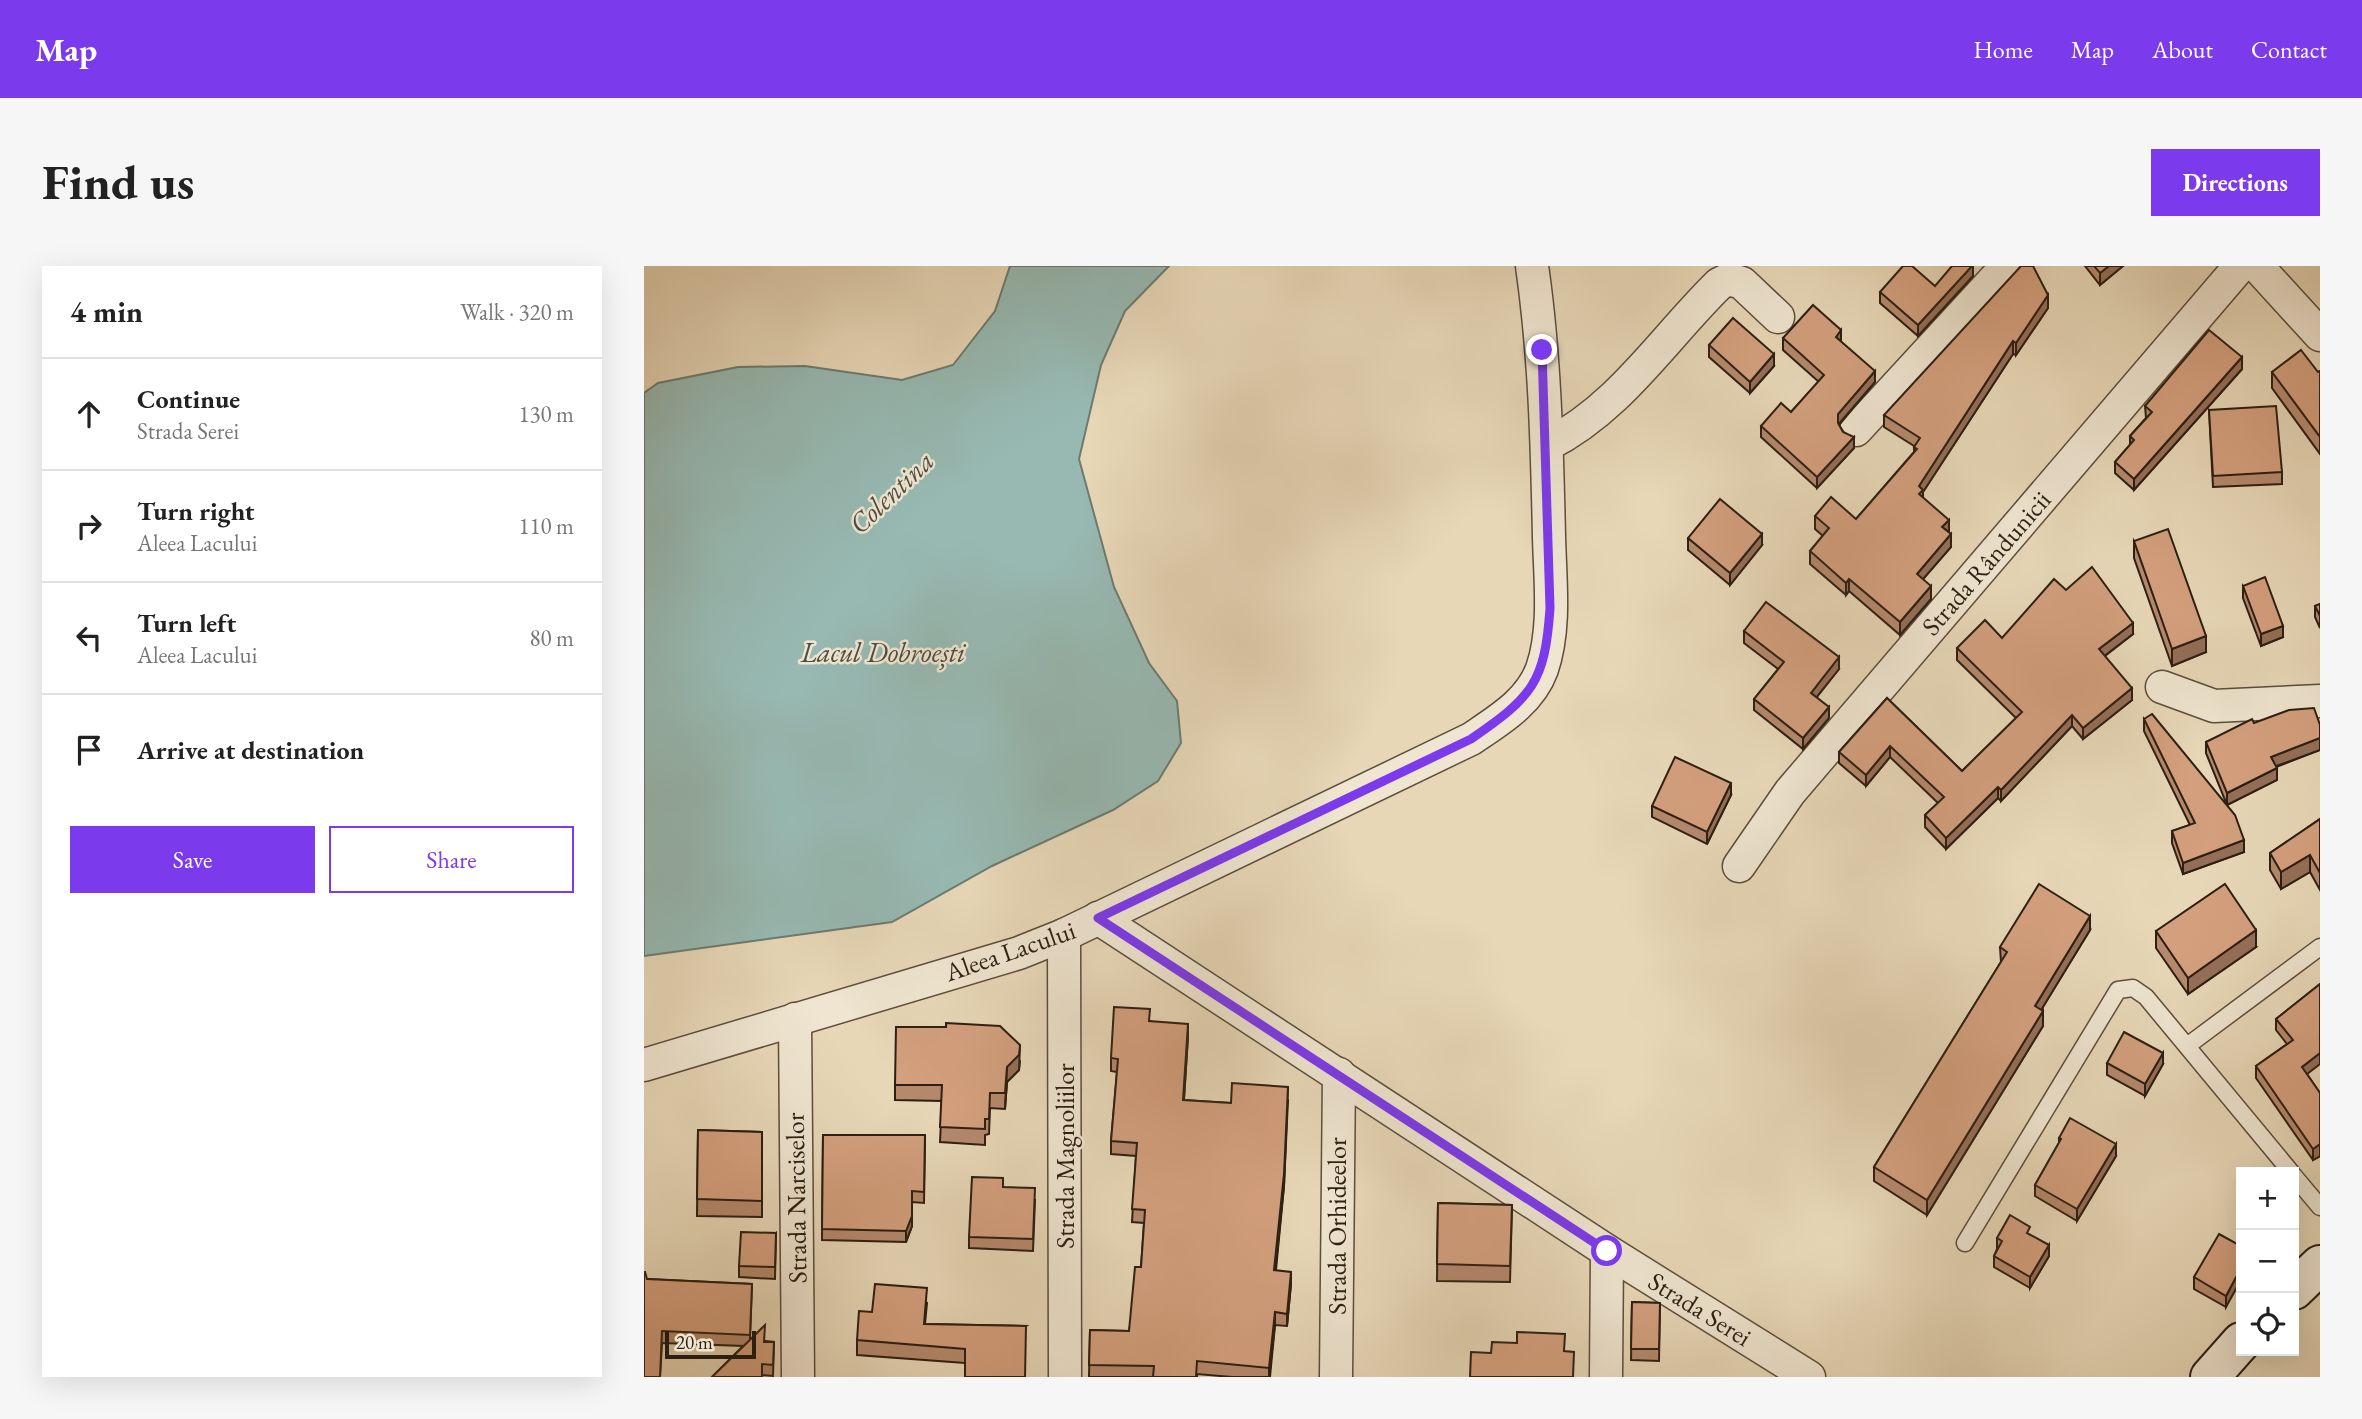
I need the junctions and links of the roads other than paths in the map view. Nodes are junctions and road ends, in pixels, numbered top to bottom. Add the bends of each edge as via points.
1 (1532, 266) edge
2 (2007, 266) edge
3 (2239, 266) edge
4 (2257, 266) edge
5 (1778, 317) dead end
6 (2320, 335) edge
7 (1856, 430) dead end
8 (1547, 445) junction
9 (2162, 687) dead end
10 (2320, 701) edge
11 (1739, 866) dead end
12 (1098, 918) junction
13 (1064, 935) junction
14 (2320, 947) edge
15 (795, 1019) junction
16 (2187, 1046) junction
17 (644, 1065) edge
18 (1339, 1074) junction
19 (2286, 1167) edge
20 (2299, 1182) edge
21 (2320, 1208) edge
22 (1965, 1243) dead end
23 (1607, 1251) junction
24 (2320, 1265) edge
25 (2299, 1285) edge
26 (2236, 1348) edge
27 (798, 1377) edge
28 (1065, 1377) edge
29 (1336, 1377) edge
30 (1606, 1377) edge
31 (1810, 1377) edge
32 (2210, 1377) edge

1 - 8 street, Aleea Lacului
2 - 7 street
3 - 11 street, Strada Rândunicii via 1790,792
4 - 6 street
5 - 8 street via 1742,284 1729,279 1719,284 1607,405
8 - 12 street, Aleea Lacului via 1548,642 1542,670 1526,698 1471,739
9 - 10 street via 2214,706
12 - 13 street, Aleea Lacului
12 - 18 street, Strada Serei
13 - 15 street, Aleea Lacului via 1019,953
13 - 28 street, Strada Magnoliilor
14 - 16 lane
15 - 17 street, Aleea Lacului
15 - 27 street, Strada Narciselor
16 - 19 lane
16 - 22 lane via 2146,997 2133,988 2118,990
18 - 23 street, Strada Serei
18 - 29 street, Strada Orhideelor
20 - 21 lane
23 - 30 street
23 - 31 street, Strada Serei
24 - 25 street
26 - 32 street

